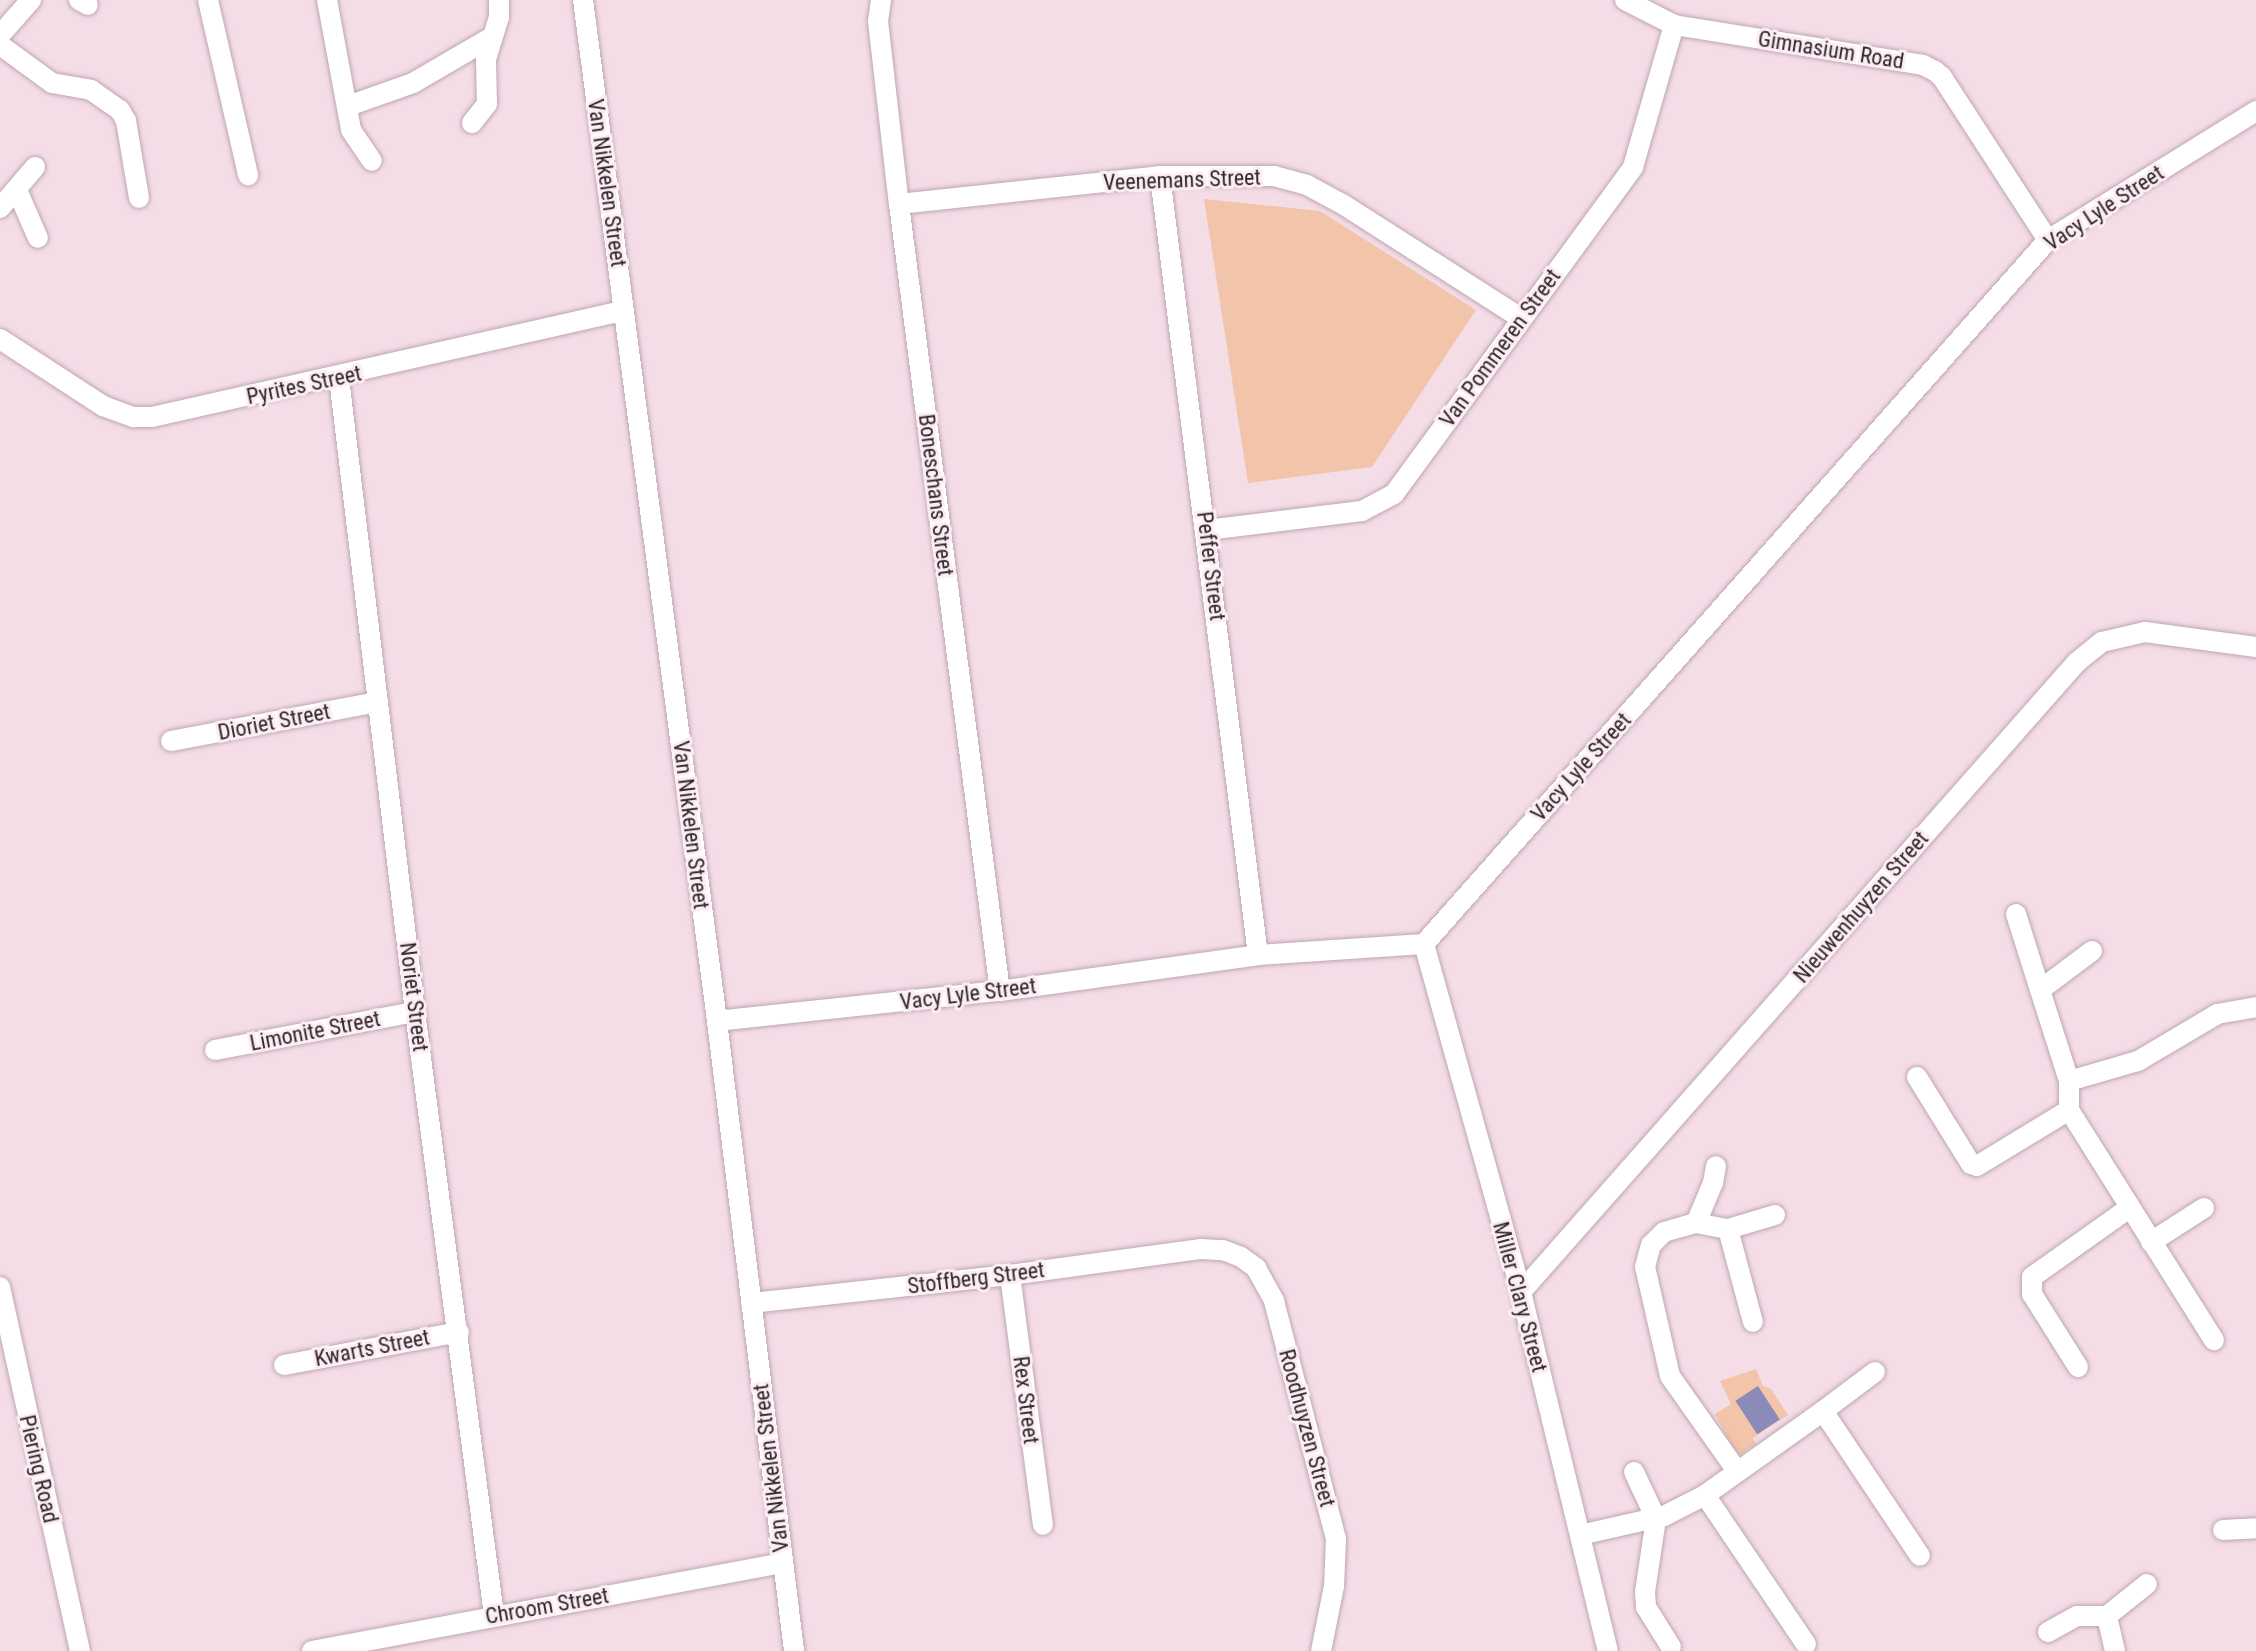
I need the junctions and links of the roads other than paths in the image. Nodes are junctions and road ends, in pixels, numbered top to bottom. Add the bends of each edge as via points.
1 (31, 0) edge
2 (208, 0) edge
3 (327, 0) edge
4 (499, 0) edge
5 (583, 0) edge
6 (881, 0) edge
7 (1625, 0) edge
8 (1674, 25) junction
9 (0, 35) edge
10 (492, 37) junction
11 (0, 45) edge
12 (348, 106) junction
13 (2256, 111) edge
14 (472, 123) dead end
15 (372, 161) dead end
16 (35, 167) dead end
17 (248, 175) dead end
18 (1160, 176) junction
19 (17, 190) junction
20 (139, 198) dead end
21 (899, 204) junction
22 (0, 208) edge
23 (38, 238) dead end
24 (2048, 240) junction
25 (624, 311) junction
26 (1521, 318) junction
27 (0, 339) edge
28 (339, 378) junction
29 (1207, 530) junction
30 (2256, 647) edge
31 (377, 702) junction
32 (171, 741) dead end
33 (2016, 914) dead end
34 (1424, 944) junction
35 (2092, 951) dead end
36 (1258, 955) junction
37 (2040, 990) junction
38 (1000, 991) junction
39 (2256, 1007) edge
40 (415, 1012) junction
41 (717, 1021) junction
42 (215, 1050) dead end
43 (1917, 1077) dead end
44 (2069, 1081) junction
45 (2069, 1110) junction
46 (1716, 1166) dead end
47 (2129, 1208) junction
48 (2204, 1208) dead end
49 (1775, 1215) dead end
50 (1696, 1223) junction
51 (1728, 1229) junction
52 (2151, 1242) junction
53 (1201, 1249) joint
54 (1010, 1275) junction
55 (0, 1287) edge
56 (1521, 1292) junction
57 (751, 1303) junction
58 (1753, 1322) dead end
59 (459, 1332) junction
60 (2214, 1340) dead end
61 (284, 1365) dead end
62 (2078, 1367) dead end
63 (1875, 1372) dead end
64 (9, 1375) edge
65 (1823, 1411) junction
66 (1737, 1471) junction
67 (1634, 1472) dead end
68 (1705, 1495) junction
69 (1656, 1519) junction
70 (1043, 1525) dead end
71 (2256, 1528) edge
72 (2223, 1530) dead end
73 (1580, 1535) junction
74 (1920, 1556) dead end
75 (782, 1563) junction
76 (2147, 1584) dead end
77 (494, 1615) junction
78 (2107, 1616) junction
79 (2048, 1632) dead end
80 (1806, 1644) dead end
81 (1671, 1647) dead end
82 (80, 1651) edge
83 (312, 1651) edge
84 (794, 1651) edge
85 (1321, 1651) edge
86 (1608, 1651) edge
87 (2115, 1651) edge

1 - 9 street
2 - 17 street
3 - 12 street
4 - 10 street
5 - 25 street, Van Nikkelen Street
6 - 21 street, Boneschans Street via 878,21
7 - 8 street, Gimnasium Road
8 - 24 street, Gimnasium Road via 1935,71
8 - 26 street, Van Pommeren Street via 1633,167
10 - 12 street via 413,83
10 - 14 street via 486,59 487,104
11 - 20 street via 52,83 91,90 120,110
12 - 15 street via 351,130
13 - 24 street, Vacy Lyle Street
16 - 19 street
18 - 21 street, Veenemans Street
18 - 26 street, Veenemans Street via 1274,176 1307,185
18 - 29 street, Peffer Street
19 - 22 street
19 - 23 street
21 - 38 street, Boneschans Street
24 - 34 street, Vacy Lyle Street
25 - 28 street, Pyrites Street
25 - 41 street, Van Nikkelen Street
26 - 29 street, Van Pommeren Street via 1386,500 1362,511
27 - 28 street, Pyrites Street via 103,406 134,417
28 - 31 street, Noriet Street
29 - 36 street, Peffer Street
30 - 56 street, Nieuwenhuyzen Street via 2145,632 2102,642 2077,662
31 - 32 street, Dioriet Street
31 - 40 street, Noriet Street
33 - 37 street
34 - 36 street, Vacy Lyle Street
34 - 56 street, Miller Clary Street
35 - 37 street
36 - 38 street, Vacy Lyle Street
37 - 44 street
38 - 41 street, Vacy Lyle Street
39 - 44 street via 2217,1014 2138,1061
40 - 42 street, Limonite Street
40 - 59 street, Noriet Street
41 - 57 street, Van Nikkelen Street
43 - 45 street via 1977,1166
44 - 45 street
45 - 47 street
46 - 50 street
47 - 52 street
47 - 62 street via 2032,1277 2032,1294
48 - 52 street
49 - 51 street
50 - 51 street
50 - 66 street via 1664,1232 1651,1245 1645,1267 1670,1376
51 - 58 street
52 - 60 street
53 - 54 street, Stoffberg Street
53 - 85 street, Roodhuyzen Street via 1223,1250 1256,1268 1274,1301 1336,1539 1334,1586
54 - 57 street, Stoffberg Street
54 - 70 street, Rex Street
55 - 64 street, Piering Road
56 - 73 street, Miller Clary Street
57 - 75 street, Van Nikkelen Street
59 - 61 street, Kwarts Street
59 - 77 street, Noriet Street
63 - 65 street
64 - 82 street, Piering Road
65 - 66 street
65 - 74 street
66 - 68 street
67 - 69 street
68 - 69 street
68 - 80 street
69 - 73 street
69 - 81 street via 1646,1607
71 - 72 street
73 - 86 street, Miller Clary Street
75 - 77 street, Chroom Street
75 - 84 street, Van Nikkelen Street
76 - 78 street
77 - 83 street, Chroom Street
78 - 79 street via 2077,1616
78 - 87 street

